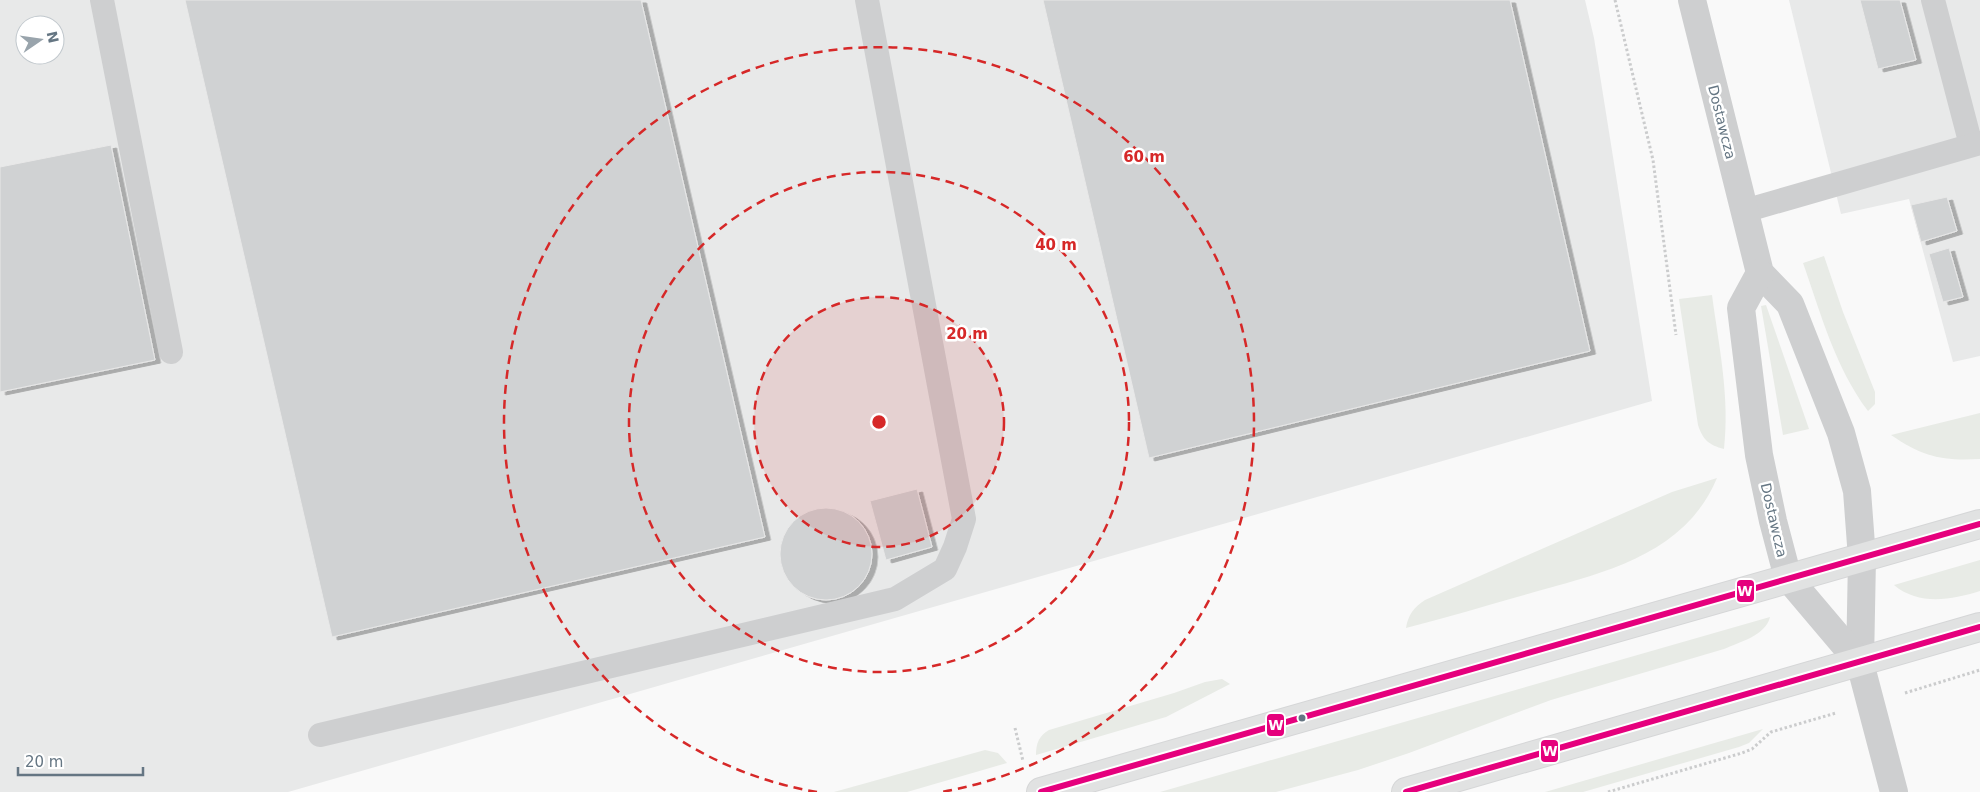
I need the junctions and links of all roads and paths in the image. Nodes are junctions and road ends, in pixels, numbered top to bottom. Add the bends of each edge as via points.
1 (102, 0) edge
2 (867, 0) edge
3 (1615, 0) edge
4 (1692, 0) edge
5 (1933, 0) edge
6 (1976, 144) edge
7 (1744, 211) junction
8 (1760, 273) junction
9 (1676, 336) dead end
10 (171, 352) dead end
11 (1980, 524) edge
12 (1862, 558) junction
13 (1788, 578) junction
14 (1980, 627) edge
15 (1860, 663) junction
16 (1980, 670) edge
17 (1870, 703) junction
18 (320, 735) dead end
19 (1041, 792) edge
20 (1406, 792) edge
21 (1608, 792) edge
22 (1894, 792) edge

1 - 10 lane
2 - 18 lane via 964,519 945,569 895,599
3 - 9 path via 1653,160
4 - 7 street, Dostawcza
5 - 6 lane
6 - 7 lane
7 - 8 street, Dostawcza
8 - 12 street, Dostawcza via 1790,304 1841,433 1857,491
8 - 13 street, Dostawcza via 1741,308 1760,455
11 - 12 main road
12 - 13 main road
12 - 15 street, Dostawcza
13 - 15 street, Dostawcza
13 - 19 main road
14 - 15 main road
15 - 17 street
15 - 20 main road
16 - 17 path
17 - 21 path via 1771,732 1742,754
17 - 22 street

